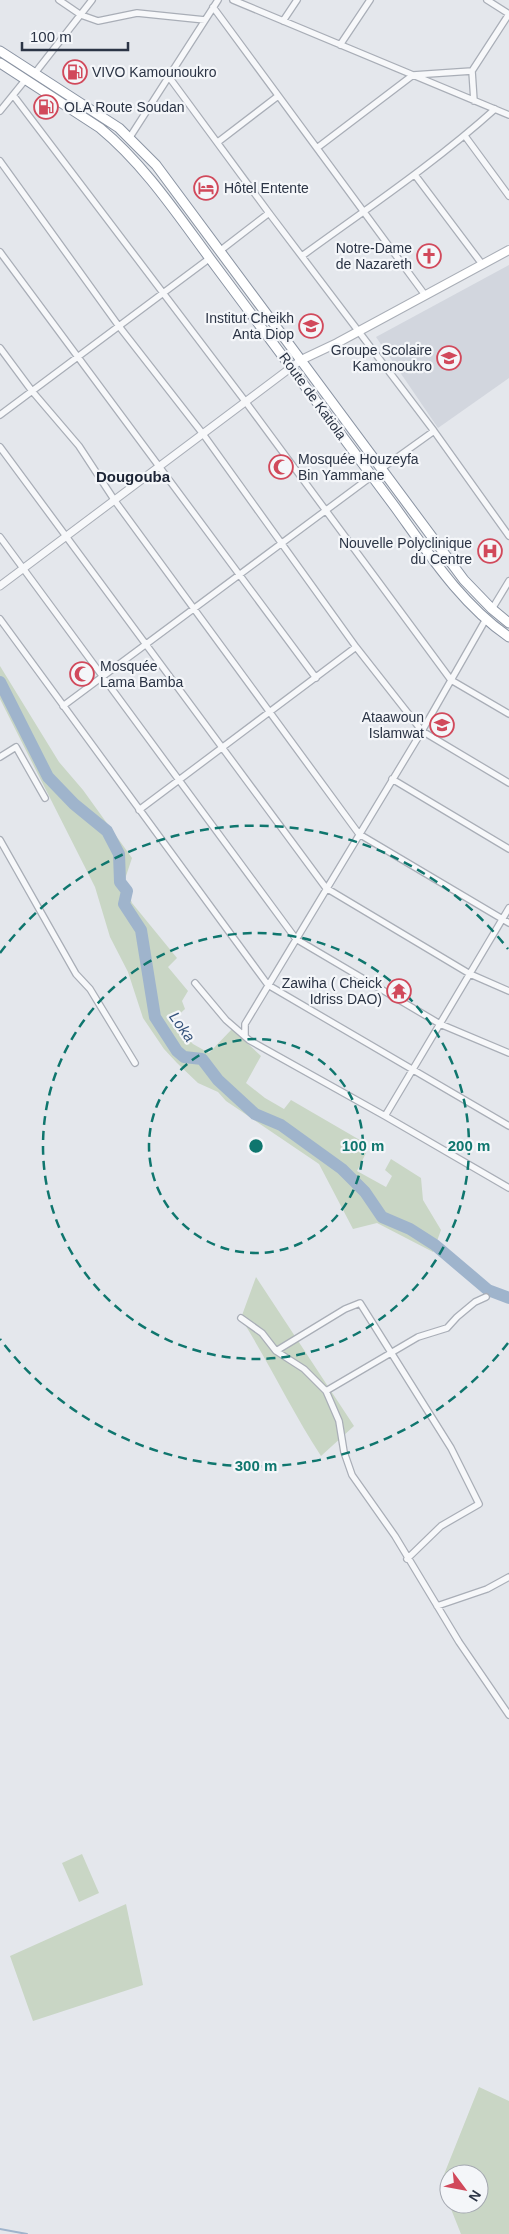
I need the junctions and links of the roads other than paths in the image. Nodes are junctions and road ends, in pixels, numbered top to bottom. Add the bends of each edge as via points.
1 (59, 0) edge
2 (92, 0) edge
3 (218, 0) edge
4 (233, 0) edge
5 (297, 0) edge
6 (370, 0) edge
7 (487, 0) edge
8 (213, 7) junction
9 (509, 14) edge
10 (81, 15) junction
11 (205, 20) junction
12 (283, 21) junction
13 (340, 45) junction
14 (0, 51) edge
15 (0, 63) edge
16 (472, 71) junction
17 (36, 73) junction
18 (169, 76) junction
19 (413, 76) junction
20 (26, 79) junction
21 (13, 95) junction
22 (278, 96) junction
23 (474, 101) junction
24 (495, 109) junction
25 (0, 111) edge
26 (509, 115) edge
27 (465, 136) junction
28 (130, 138) junction
29 (218, 142) junction
30 (317, 148) junction
31 (0, 161) edge
32 (415, 175) junction
33 (509, 196) edge
34 (364, 211) junction
35 (269, 213) junction
36 (220, 250) junction
37 (509, 250) edge
38 (0, 252) edge
39 (302, 256) junction
40 (210, 258) junction
41 (482, 264) junction
42 (163, 293) junction
43 (425, 295) junction
44 (118, 325) junction
45 (359, 331) junction
46 (0, 348) edge
47 (78, 356) junction
48 (301, 360) junction
49 (292, 367) junction
50 (32, 391) junction
51 (245, 401) junction
52 (0, 415) edge
53 (434, 430) junction
54 (203, 434) junction
55 (0, 447) edge
56 (160, 465) junction
57 (381, 469) junction
58 (372, 476) junction
59 (115, 501) junction
60 (326, 510) junction
61 (509, 536) edge
62 (0, 537) edge
63 (67, 537) junction
64 (281, 543) junction
65 (24, 569) junction
66 (240, 575) junction
67 (509, 580) edge
68 (0, 586) edge
69 (193, 609) junction
70 (492, 609) junction
71 (0, 619) edge
72 (486, 619) junction
73 (509, 623) edge
74 (509, 638) edge
75 (146, 644) junction
76 (356, 646) junction
77 (103, 676) junction
78 (316, 678) junction
79 (452, 680) junction
80 (63, 706) junction
81 (269, 712) junction
82 (509, 714) edge
83 (422, 731) junction
84 (222, 748) junction
85 (0, 758) edge
86 (392, 779) junction
87 (179, 780) junction
88 (509, 783) edge
89 (45, 798) dead end
90 (139, 810) junction
91 (359, 834) junction
92 (0, 840) edge
93 (509, 849) edge
94 (326, 888) junction
95 (509, 908) edge
96 (502, 919) junction
97 (509, 923) edge
98 (296, 938) junction
99 (470, 974) junction
100 (194, 983) dead end
101 (268, 985) junction
102 (509, 991) edge
103 (440, 1024) junction
104 (245, 1035) junction
105 (509, 1053) edge
106 (135, 1063) dead end
107 (412, 1070) junction
108 (386, 1116) junction
109 (509, 1126) edge
110 (509, 1188) edge
111 (486, 1297) dead end
112 (241, 1318) dead end
113 (276, 1351) junction
114 (389, 1352) junction
115 (326, 1391) junction
116 (408, 1559) junction
117 (509, 1577) edge
118 (437, 1606) junction
119 (509, 1715) edge

1 - 10 street
2 - 10 street
3 - 8 street
4 - 12 street
5 - 12 street
6 - 13 street
7 - 9 street
8 - 11 street
8 - 22 street
9 - 16 street
10 - 11 street via 98,22 137,13
10 - 17 street
11 - 18 street
12 - 13 street
13 - 19 street
14 - 17 highway, Route de Katiola
15 - 20 highway, Route de Katiola
16 - 19 street
16 - 23 street
17 - 28 highway, Route de Katiola via 106,118
18 - 28 street
18 - 29 street
19 - 23 street
19 - 30 street
20 - 21 street
20 - 40 highway, Route de Katiola via 112,138 146,175
21 - 25 street
21 - 42 street
22 - 29 street
22 - 30 street
23 - 24 street
24 - 26 street
24 - 27 street
27 - 32 street
27 - 33 street
28 - 36 highway, Route de Katiola via 162,172
29 - 35 street
30 - 34 street
31 - 44 street
32 - 34 street
32 - 41 street
34 - 39 street
34 - 43 street
35 - 36 street
35 - 39 street
36 - 48 highway, Route de Katiola
37 - 41 main road
38 - 47 street
39 - 45 street
40 - 42 street
40 - 49 highway, Route de Katiola
41 - 43 main road
42 - 44 street
42 - 51 street
43 - 45 main road
44 - 47 street
44 - 54 street
45 - 48 main road
45 - 53 street
46 - 50 street
47 - 50 street
47 - 56 street
48 - 49 street
48 - 57 highway, Route de Katiola
49 - 51 street
49 - 58 highway, Route de Katiola
50 - 52 street
50 - 59 street via 79,446
51 - 54 street
51 - 60 street
53 - 57 street
53 - 61 street
54 - 56 street
54 - 64 street
55 - 63 street
56 - 59 street
56 - 66 street
57 - 70 highway, Route de Katiola via 464,580
58 - 60 street
58 - 72 highway, Route de Katiola via 441,569
59 - 63 street
59 - 69 street
60 - 64 street
60 - 79 street
62 - 65 street
63 - 65 street
63 - 75 street
64 - 66 street
64 - 76 street
65 - 68 street
65 - 77 street
66 - 69 street
66 - 78 street
67 - 70 street
69 - 75 street
69 - 81 street
70 - 73 highway, Route de Katiola
71 - 80 street
72 - 74 highway, Route de Katiola
72 - 79 street
75 - 77 street
75 - 84 street
76 - 78 street
76 - 83 street
77 - 80 street
77 - 87 street
78 - 81 street
79 - 82 street
79 - 83 street
80 - 90 street
81 - 84 street
81 - 91 street
83 - 86 street
83 - 88 street
84 - 87 street
84 - 94 street
85 - 89 street via 16,747
86 - 91 street
86 - 93 street
87 - 90 street
87 - 98 street
90 - 101 street
91 - 94 street
91 - 96 street
92 - 106 street via 76,974 90,988
94 - 98 street
94 - 99 street
95 - 96 street
96 - 97 street
96 - 99 street
98 - 101 street
98 - 103 street
99 - 102 street
99 - 103 street
100 - 104 street via 226,1020
101 - 104 street via 245,1024
101 - 107 street
103 - 105 street
103 - 107 street
104 - 108 street via 262,1048
107 - 108 street
107 - 109 street
108 - 110 street
111 - 114 street via 469,1307 447,1328 418,1336
112 - 113 street via 262,1333
113 - 114 street via 360,1304
113 - 115 street via 304,1369
114 - 115 street
114 - 116 street via 451,1448 479,1504 441,1526
115 - 116 street via 339,1421 344,1452 352,1474
116 - 118 street
117 - 118 street via 487,1589
118 - 119 street

